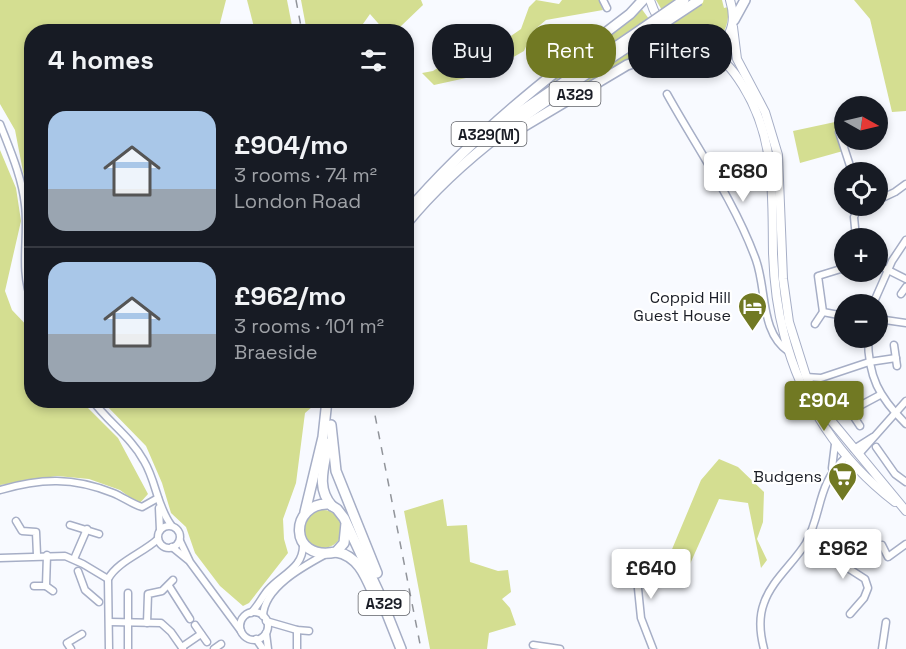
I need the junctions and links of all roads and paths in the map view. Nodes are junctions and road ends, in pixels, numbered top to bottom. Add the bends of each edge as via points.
1 (603, 0) edge
2 (642, 0) edge
3 (650, 0) edge
4 (684, 0) edge
5 (699, 0) edge
6 (730, 0) edge
7 (745, 0) edge
8 (607, 8) dead end
9 (654, 24) edge
10 (658, 24) edge
11 (662, 24) edge
12 (734, 24) junction
13 (732, 27) edge
14 (628, 42) edge
15 (628, 43) edge
16 (628, 65) edge
17 (732, 68) edge
18 (667, 94) dead end
19 (0, 124) edge
20 (463, 165) junction
21 (443, 174) junction
22 (906, 184) edge
23 (888, 195) edge
24 (24, 199) edge
25 (24, 199) edge
26 (414, 205) edge
27 (414, 216) edge
28 (906, 240) edge
29 (24, 264) edge
30 (834, 270) edge
31 (888, 270) joint
32 (906, 279) edge
33 (906, 287) edge
34 (901, 294) dead end
35 (823, 312) junction
36 (834, 314) edge
37 (888, 320) edge
38 (906, 323) edge
39 (814, 324) dead end
40 (774, 325) junction
41 (894, 345) dead end
42 (868, 348) edge
43 (789, 352) junction
44 (896, 358) junction
45 (869, 362) junction
46 (897, 366) dead end
47 (806, 376) junction
48 (834, 391) dead end
49 (880, 395) junction
50 (906, 401) edge
51 (99, 408) edge
52 (326, 408) edge
53 (332, 408) edge
54 (850, 411) junction
55 (895, 413) junction
56 (906, 424) edge
57 (331, 425) junction
58 (860, 426) dead end
59 (836, 444) junction
60 (876, 447) dead end
61 (852, 456) junction
62 (829, 477) junction
63 (906, 482) edge
64 (0, 490) edge
65 (159, 500) junction
66 (333, 506) junction
67 (905, 510) edge
68 (304, 515) junction
69 (16, 521) dead end
70 (346, 523) junction
71 (70, 525) dead end
72 (171, 525) junction
73 (87, 529) junction
74 (160, 530) junction
75 (99, 534) dead end
76 (810, 534) junction
77 (158, 539) junction
78 (180, 540) junction
79 (906, 543) edge
80 (303, 544) junction
81 (882, 545) dead end
82 (169, 547) junction
83 (144, 551) junction
84 (332, 552) junction
85 (37, 555) junction
86 (47, 555) junction
87 (0, 558) edge
88 (74, 559) junction
89 (635, 559) dead end
90 (190, 562) junction
91 (91, 570) junction
92 (108, 579) junction
93 (34, 586) dead end
94 (46, 586) junction
95 (53, 591) dead end
96 (128, 593) dead end
97 (99, 602) dead end
98 (227, 608) junction
99 (249, 614) junction
100 (850, 614) dead end
101 (190, 619) dead end
102 (265, 619) junction
103 (110, 622) junction
104 (128, 622) junction
105 (147, 623) junction
106 (195, 624) dead end
107 (278, 626) junction
108 (876, 627) dead end
109 (297, 630) junction
110 (241, 631) junction
111 (309, 631) dead end
112 (266, 632) junction
113 (81, 634) dead end
114 (201, 634) junction
115 (256, 639) junction
116 (221, 644) dead end
117 (533, 645) dead end
118 (211, 646) edge
119 (183, 648) edge
120 (71, 649) edge
121 (109, 649) edge
122 (128, 649) edge
123 (266, 649) edge
124 (297, 649) edge
125 (395, 649) edge
126 (403, 649) edge
127 (560, 649) edge
128 (652, 649) edge
129 (764, 649) edge
130 (882, 649) edge

1 - 8 street
2 - 21 highway, A329 via 630,14 503,114
3 - 11 main road
4 - 9 highway, A329(M), bridge
5 - 10 highway, A329(M), bridge
6 - 12 main road
7 - 12 highway
12 - 13 main road
12 - 47 main road via 739,64 765,112 778,155 783,279 789,322
14 - 21 highway, A329(M) via 504,122
15 - 20 highway, A329(M)
16 - 20 highway, A329
17 - 40 main road via 750,97 764,132 773,174
18 - 40 street via 741,224
19 - 25 street
20 - 27 highway, A329
21 - 26 highway, A329
22 - 23 street
24 - 29 street
28 - 31 street
30 - 35 street via 819,274
31 - 32 street
33 - 34 street
35 - 36 street
35 - 39 street
37 - 38 street
40 - 43 main road
40 - 43 street via 774,339
41 - 44 street
42 - 45 street
43 - 59 main road via 812,408
44 - 45 street
44 - 46 street
45 - 47 street via 821,378
45 - 49 street
47 - 61 main road via 822,415
48 - 54 street via 842,407
49 - 54 street
49 - 55 street
50 - 55 street
51 - 65 street via 137,451 152,477
52 - 68 highway
53 - 57 highway, A329
54 - 58 street
55 - 56 street
55 - 61 street
57 - 66 highway, A329 via 321,484
57 - 126 highway, A329 via 336,471 392,611
59 - 61 main road
59 - 62 street
60 - 63 street via 895,474
61 - 62 street
61 - 67 main road
62 - 76 street via 820,494
64 - 65 street via 38,480 63,480 102,489 140,507
65 - 72 street
65 - 74 street
66 - 68 highway via 317,505
66 - 70 highway, A329
68 - 80 highway via 299,529
69 - 85 street via 22,531 36,532
70 - 84 highway via 345,540
70 - 126 highway, A329
71 - 73 street
72 - 74 street
72 - 78 street via 179,531
73 - 75 street
73 - 88 street
74 - 77 street
76 - 100 street via 833,544 840,563 865,579 868,588 864,598
76 - 129 street via 764,602 760,620
77 - 82 street
77 - 83 street
78 - 82 street
78 - 90 street
79 - 81 street via 888,557
80 - 84 highway, A329 via 313,552
80 - 99 street via 299,563 269,589
82 - 83 street
82 - 90 street
83 - 92 street
84 - 102 street via 275,590 266,602
84 - 125 highway, A329 via 350,556 361,569
85 - 86 street
85 - 87 street
86 - 88 street
86 - 94 street
88 - 91 street
89 - 128 street via 641,618
90 - 98 street
91 - 92 street
91 - 97 street via 79,575 85,590
92 - 103 street
93 - 94 street
94 - 95 street
96 - 104 street
98 - 99 street via 237,614
98 - 110 street
99 - 102 street
99 - 110 street via 241,621
101 - 105 street via 171,583 162,591 148,594
102 - 107 street
102 - 112 street
103 - 104 street
103 - 121 street
104 - 105 street
104 - 122 street
105 - 119 street via 166,626
106 - 114 street
107 - 109 street
107 - 112 street
108 - 130 street via 885,625
109 - 111 street
109 - 124 street
110 - 115 street via 247,638
112 - 115 street
112 - 123 street
113 - 120 street via 67,643
114 - 118 street
114 - 119 street
115 - 123 street
116 - 118 street
117 - 127 street

